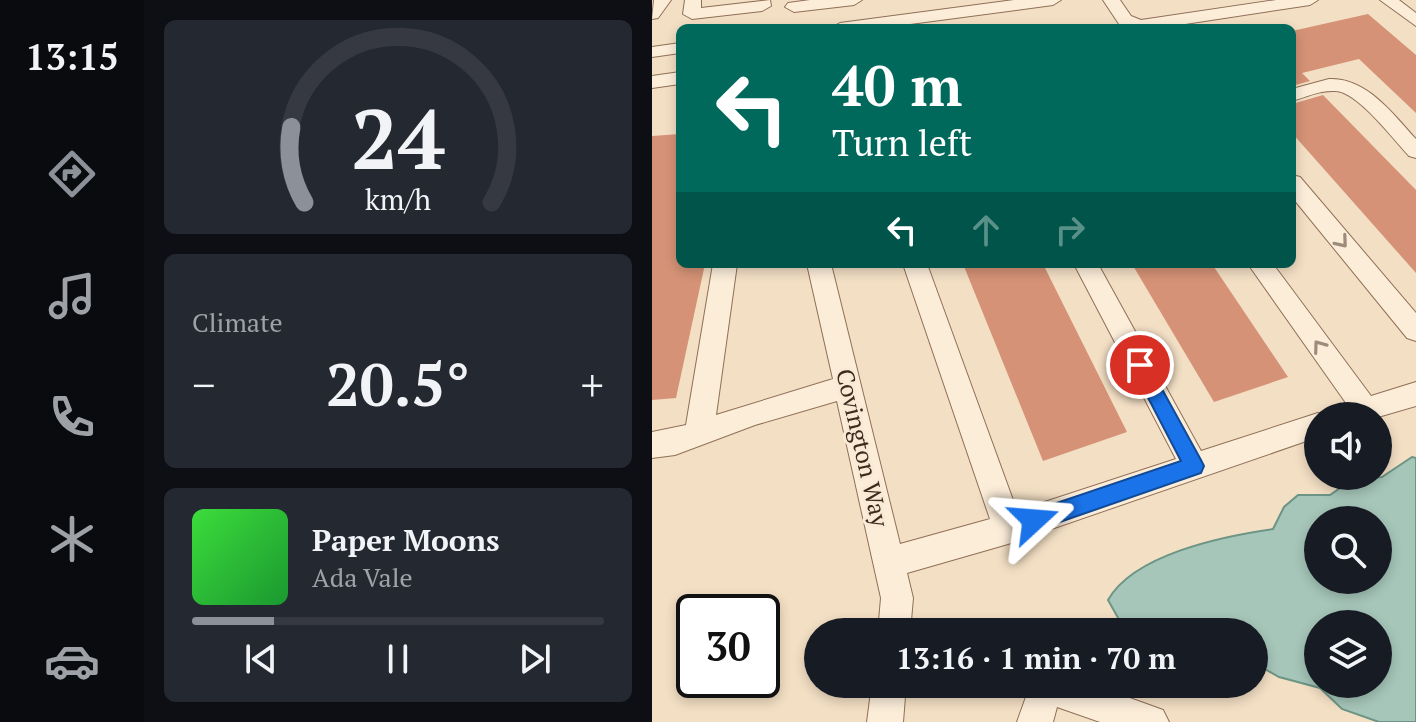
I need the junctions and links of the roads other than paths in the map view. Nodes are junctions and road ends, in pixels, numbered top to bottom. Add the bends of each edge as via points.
1 (663, 0) edge
2 (693, 0) edge
3 (762, 0) edge
4 (854, 0) edge
5 (915, 0) edge
6 (1111, 0) edge
7 (1310, 0) edge
8 (1388, 0) edge
9 (1042, 1) edge
10 (794, 7) dead end
11 (652, 14) edge
12 (919, 18) junction
13 (710, 20) edge
14 (1416, 21) edge
15 (872, 24) edge
16 (1129, 24) edge
17 (1144, 24) edge
18 (676, 49) edge
19 (652, 52) edge
20 (676, 79) edge
21 (652, 82) edge
22 (1296, 94) edge
23 (1416, 151) edge
24 (1296, 187) edge
25 (724, 268) edge
26 (820, 268) edge
27 (916, 268) edge
28 (1088, 268) edge
29 (1263, 268) edge
30 (1416, 331) edge
31 (848, 386) junction
32 (1416, 394) edge
33 (1349, 402) edge
34 (1389, 402) edge
35 (1304, 430) edge
36 (699, 433) junction
37 (652, 445) edge
38 (1194, 466) junction
39 (1008, 529) junction
40 (889, 563) junction
41 (895, 618) edge
42 (888, 698) edge
43 (1041, 698) edge
44 (1082, 698) edge
45 (885, 722) edge
46 (1035, 722) edge
47 (1151, 722) edge

1 - 11 street
2 - 13 street via 692,14
3 - 13 street via 762,6
4 - 10 street
5 - 12 street
6 - 16 street
7 - 17 street
8 - 14 street
9 - 12 street
12 - 15 street
18 - 19 street
20 - 21 street
22 - 23 street via 1347,87
24 -> 30 street
25 - 36 street
26 - 31 street, Covington Way
27 - 39 street
28 - 38 street
33 -> 29 street
31 - 36 street
31 - 40 street, Covington Way
32 - 34 street
35 - 38 street
36 - 37 street
38 - 39 street
39 - 40 street
40 - 41 street, Covington Way via 897,598
42 - 45 street
43 - 46 street
44 - 47 street

